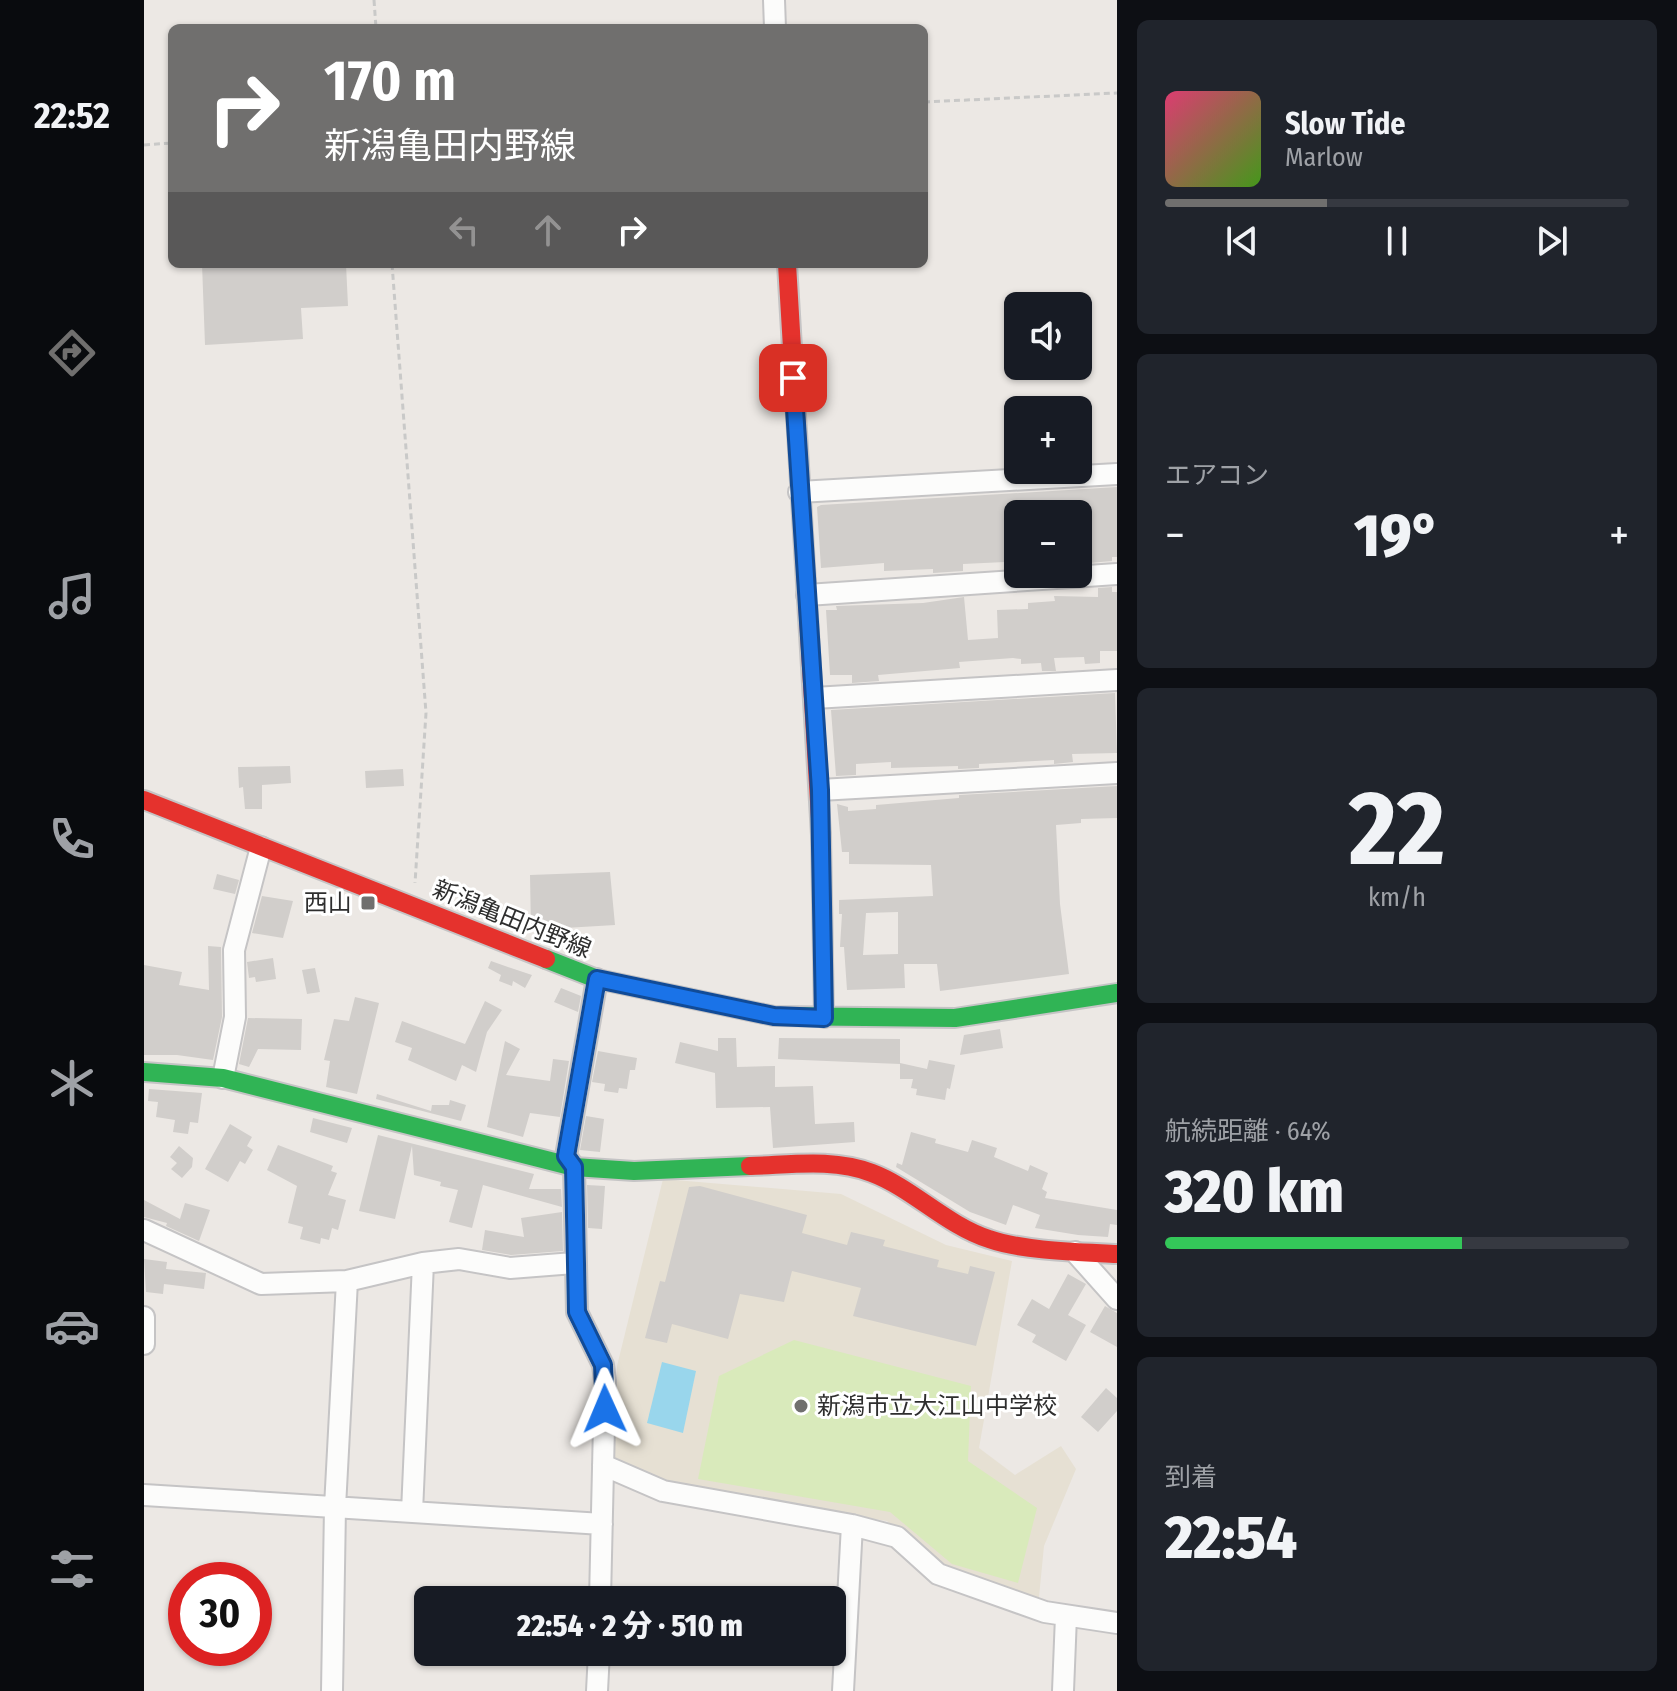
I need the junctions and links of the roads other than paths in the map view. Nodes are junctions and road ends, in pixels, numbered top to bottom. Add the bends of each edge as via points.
1 (774, 0) edge
2 (775, 24) edge
3 (787, 268) edge
4 (1117, 474) edge
5 (799, 492) junction
6 (1117, 574) edge
7 (807, 595) junction
8 (1117, 680) edge
9 (814, 698) junction
10 (1117, 773) edge
11 (820, 790) junction
12 (144, 800) edge
13 (261, 847) junction
14 (597, 979) junction
15 (1117, 993) edge
16 (824, 1018) junction
17 (144, 1072) edge
18 (223, 1078) junction
19 (574, 1167) junction
20 (144, 1230) edge
21 (1075, 1252) junction
22 (1117, 1254) edge
23 (423, 1263) junction
24 (574, 1263) junction
25 (347, 1281) junction
26 (1117, 1299) edge
27 (144, 1317) edge
28 (144, 1344) edge
29 (603, 1465) junction
30 (144, 1495) edge
31 (335, 1507) junction
32 (412, 1512) junction
33 (602, 1524) junction
34 (852, 1525) junction
35 (600, 1586) edge
36 (1066, 1616) junction
37 (1117, 1623) edge
38 (598, 1666) edge
39 (332, 1691) edge
40 (597, 1691) edge
41 (843, 1691) edge
42 (1063, 1691) edge

1 - 2 street
3 - 5 street
4 - 5 street
5 - 7 street
6 - 7 street
7 - 9 street
8 - 9 street
9 - 11 street
10 - 11 street
11 - 16 street
12 - 13 street, 新潟亀田内野線
13 - 14 street, 新潟亀田内野線
13 - 18 street via 234,950 235,1017
14 - 16 street, 新潟亀田内野線 via 774,1016
14 - 19 street via 566,1156
15 - 16 street, 新潟亀田内野線 via 955,1018
17 - 18 street
18 - 19 street
19 - 21 street via 634,1171 831,1163 873,1173 991,1240
19 - 24 street
20 - 25 street via 261,1284
21 - 22 street
21 - 26 street
23 - 24 street via 459,1259 510,1268
23 - 25 street
23 - 32 street
24 - 29 street via 577,1312 603,1365
25 - 31 street
27 - 28 street
29 - 33 street
29 - 34 street via 663,1491
30 - 31 street
31 - 32 street
31 - 39 street
32 - 33 street
33 - 35 street
34 - 36 street via 897,1537 938,1574
34 - 41 street
36 - 37 street
36 - 42 street
38 - 40 street

